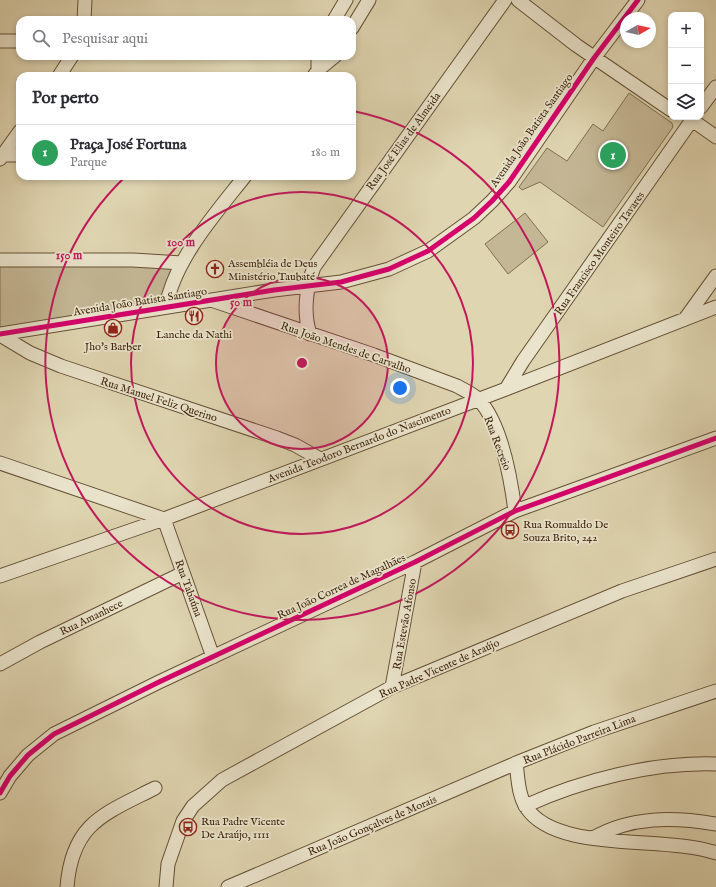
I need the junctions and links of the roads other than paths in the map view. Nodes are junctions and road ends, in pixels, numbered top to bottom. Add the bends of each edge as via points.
1 (85, 0) edge
2 (346, 0) edge
3 (369, 0) edge
4 (505, 0) edge
5 (518, 0) edge
6 (638, 0) edge
7 (84, 16) edge
8 (336, 16) edge
9 (356, 21) edge
10 (0, 41) edge
11 (16, 41) edge
12 (594, 58) junction
13 (69, 60) edge
14 (318, 60) edge
15 (331, 60) edge
16 (62, 72) edge
17 (316, 72) edge
18 (317, 72) edge
19 (716, 87) edge
20 (704, 103) edge
21 (668, 108) edge
22 (688, 120) edge
23 (690, 120) edge
24 (16, 136) edge
25 (716, 138) edge
26 (16, 155) edge
27 (1, 156) edge
28 (242, 180) edge
29 (0, 260) edge
30 (182, 264) junction
31 (716, 276) edge
32 (309, 285) junction
33 (211, 300) junction
34 (166, 307) junction
35 (716, 307) edge
36 (685, 319) junction
37 (310, 334) junction
38 (0, 335) edge
39 (506, 389) junction
40 (478, 399) junction
41 (716, 438) edge
42 (320, 459) junction
43 (0, 463) edge
44 (515, 511) junction
45 (164, 519) junction
46 (716, 558) edge
47 (416, 562) junction
48 (183, 573) junction
49 (0, 576) edge
50 (213, 657) junction
51 (0, 664) edge
52 (392, 686) junction
53 (716, 691) edge
54 (516, 763) junction
55 (716, 764) edge
56 (155, 788) dead end
57 (0, 793) edge
58 (525, 806) junction
59 (716, 824) edge
60 (593, 838) junction
61 (716, 853) edge
62 (67, 887) edge
63 (166, 887) edge
64 (228, 887) edge

1 - 7 street
2 - 8 street
3 - 9 street
4 - 32 street, Rua José Elias de Almeida via 320,257
5 - 12 street
6 - 12 street, Avenida João Batista Santiago
10 - 11 street
12 - 21 street
12 - 32 street, Avenida João Batista Santiago via 508,182 474,218 428,252 389,269 341,282
13 - 16 street
14 - 17 street
15 - 18 street
19 - 20 street
22 - 39 street, Rua Francisco Monteiro Tavares
23 - 25 street
24 - 27 street
26 - 27 street
28 - 30 street via 215,214
29 - 30 street via 133,260
30 - 34 street via 172,283
31 - 36 street
32 - 33 street, Avenida João Batista Santiago
32 - 37 street via 306,318
33 - 34 street, Avenida João Batista Santiago
33 - 37 street, Rua João Mendes de Carvalho
34 - 38 street, Avenida João Batista Santiago
35 - 36 street, Avenida Teodoro Bernardo do Nascimento
36 - 39 street, Avenida Teodoro Bernardo do Nascimento
37 - 40 street, Rua João Mendes de Carvalho via 457,386
38 - 42 street, Rua Manuel Feliz Querino via 30,353 60,366 277,438
39 - 40 street, Avenida Teodoro Bernardo do Nascimento
40 - 42 street, Avenida Teodoro Bernardo do Nascimento
40 - 44 street, Rua Recreio via 490,418 509,468
41 - 44 street, Rua João Correa de Magalhães
42 - 45 street, Avenida Teodoro Bernardo do Nascimento
43 - 45 street
44 - 47 street, Rua João Correa de Magalhães
45 - 48 street, Rua Tabaúna
45 - 49 street, Avenida Teodoro Bernardo do Nascimento
46 - 52 street, Rua Padre Vicente de Araújo via 614,594
47 - 50 street, Rua João Correa de Magalhães
47 - 52 street, Rua Estevão Afonso
48 - 50 street, Rua Tabaúna
48 - 51 street, Rua Amanhece
50 - 57 street, Rua João Correa de Magalhães via 54,734 28,755 10,776
52 - 63 street, Rua Padre Vicente de Araújo via 222,780 207,793 193,806 177,834 168,864
53 - 54 street, Rua Plácido Parreira Lima via 594,732
54 - 58 street, Rua Plácido Parreira Lima via 520,794
54 - 64 street, Rua João Gonçalves de Morais
55 - 58 street via 662,768 614,776 548,796
56 - 62 street via 106,813 85,831 74,848 68,870
58 - 60 street, Rua Plácido Parreira Lima via 542,824 557,831
59 - 60 street via 688,819 632,822
60 - 61 street, Rua Plácido Parreira Lima via 694,848

